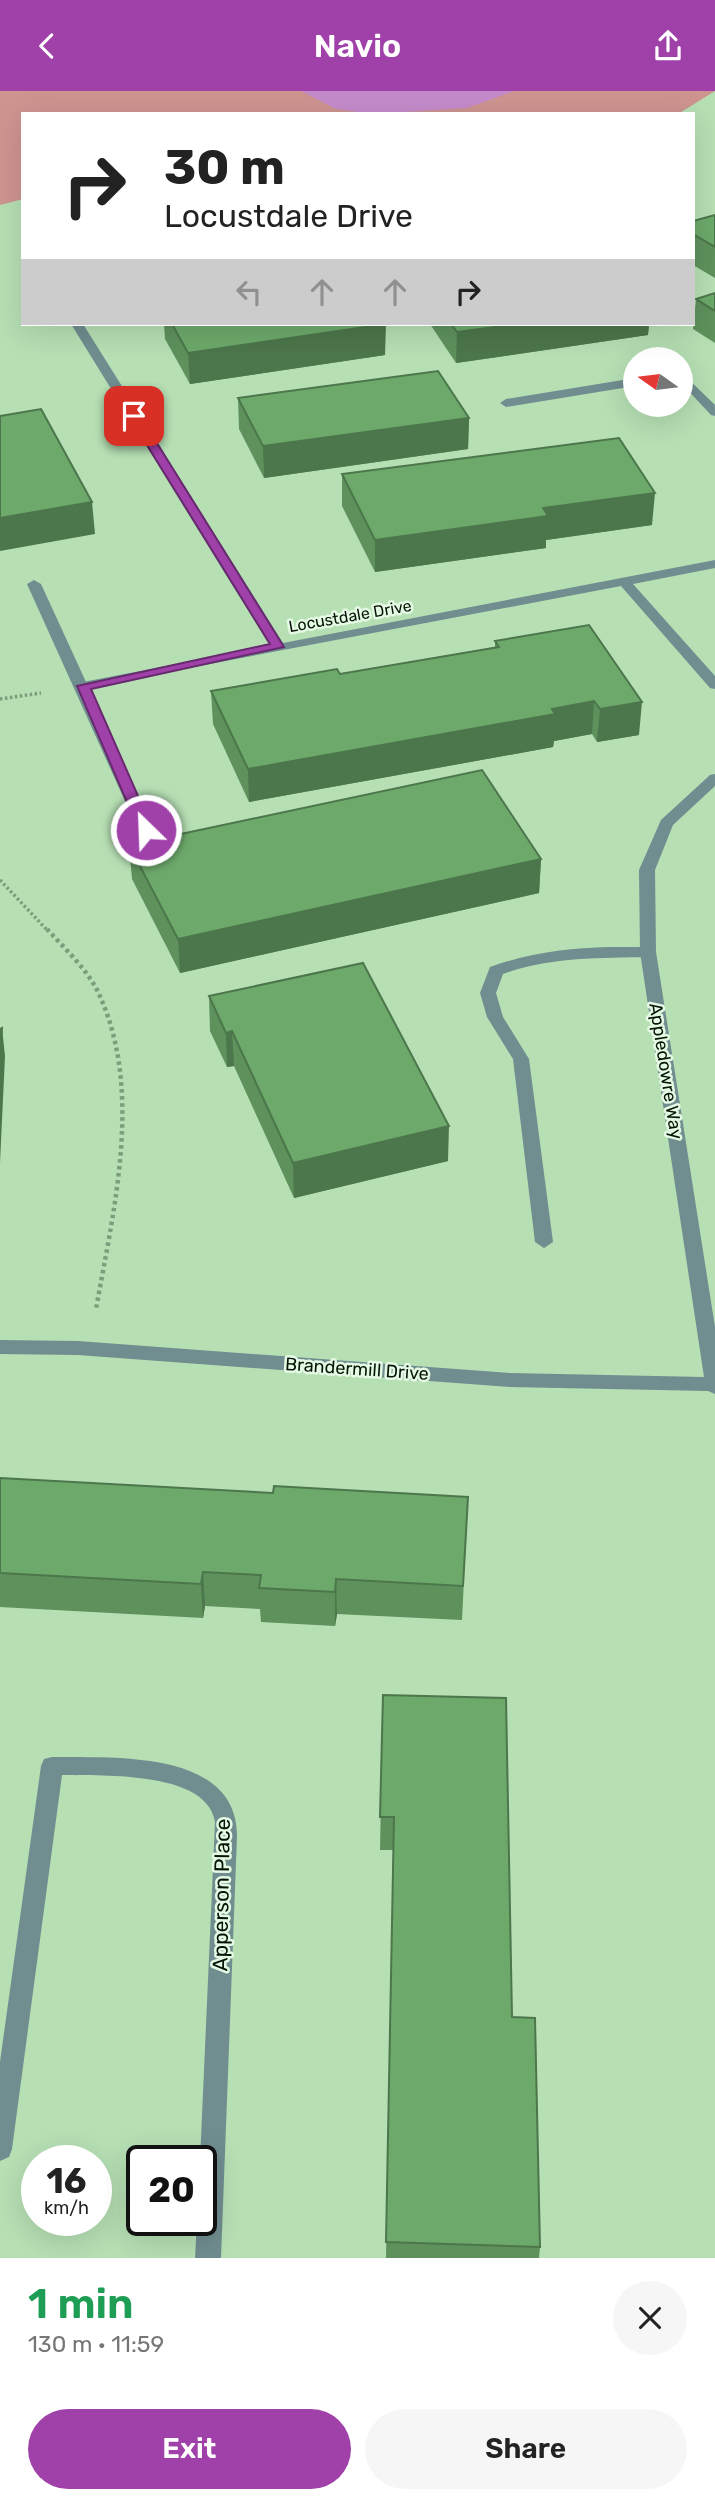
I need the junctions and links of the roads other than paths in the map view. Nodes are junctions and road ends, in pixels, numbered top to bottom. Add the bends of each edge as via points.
1 (78, 326) edge
2 (623, 385) edge
3 (693, 389) edge
4 (506, 403) dead end
5 (715, 412) edge
6 (715, 564) edge
7 (625, 583) junction
8 (34, 584) dead end
9 (278, 647) junction
10 (715, 685) edge
11 (83, 686) junction
12 (715, 778) edge
13 (146, 830) dead end
14 (648, 952) junction
15 (544, 1242) dead end
16 (0, 1347) edge
17 (715, 1385) edge
18 (0, 2149) edge
19 (208, 2258) edge

1 - 9 street
2 - 4 street
3 - 5 street
6 - 7 street, Locustdale Drive
7 - 9 street, Locustdale Drive
7 - 10 street
8 - 11 street
9 - 11 street, Locustdale Drive
11 - 13 street
12 - 14 street, Appledowre Way via 666,823 647,870
14 - 15 street via 554,954 521,960 496,971 488,993 495,1017 521,1059
14 - 17 street, Appledowre Way
16 - 17 street, Brandermill Drive via 88,1349 510,1380
18 - 19 street, Apperson Place via 52,1766 164,1772 201,1784 223,1810 225,1864

